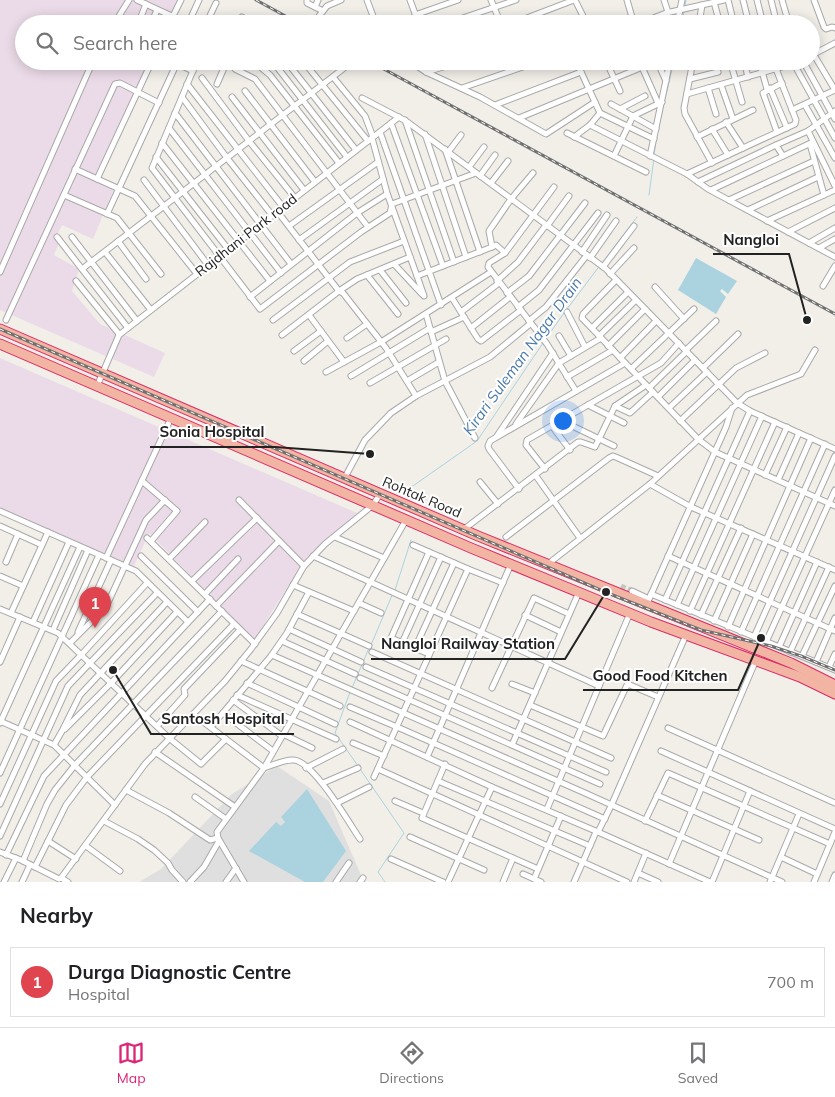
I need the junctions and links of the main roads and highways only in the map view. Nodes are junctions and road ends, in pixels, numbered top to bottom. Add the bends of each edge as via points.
1 (0, 329) edge
2 (0, 344) edge
3 (543, 563) junction
4 (534, 574) junction
5 (833, 690) edge

1 - 3 highway, Rohtak Road
2 - 4 highway, Rohtak Road
3 - 4 highway
3 - 5 highway, Rohtak Road via 649,599 791,663
4 - 5 highway, Rohtak Road

